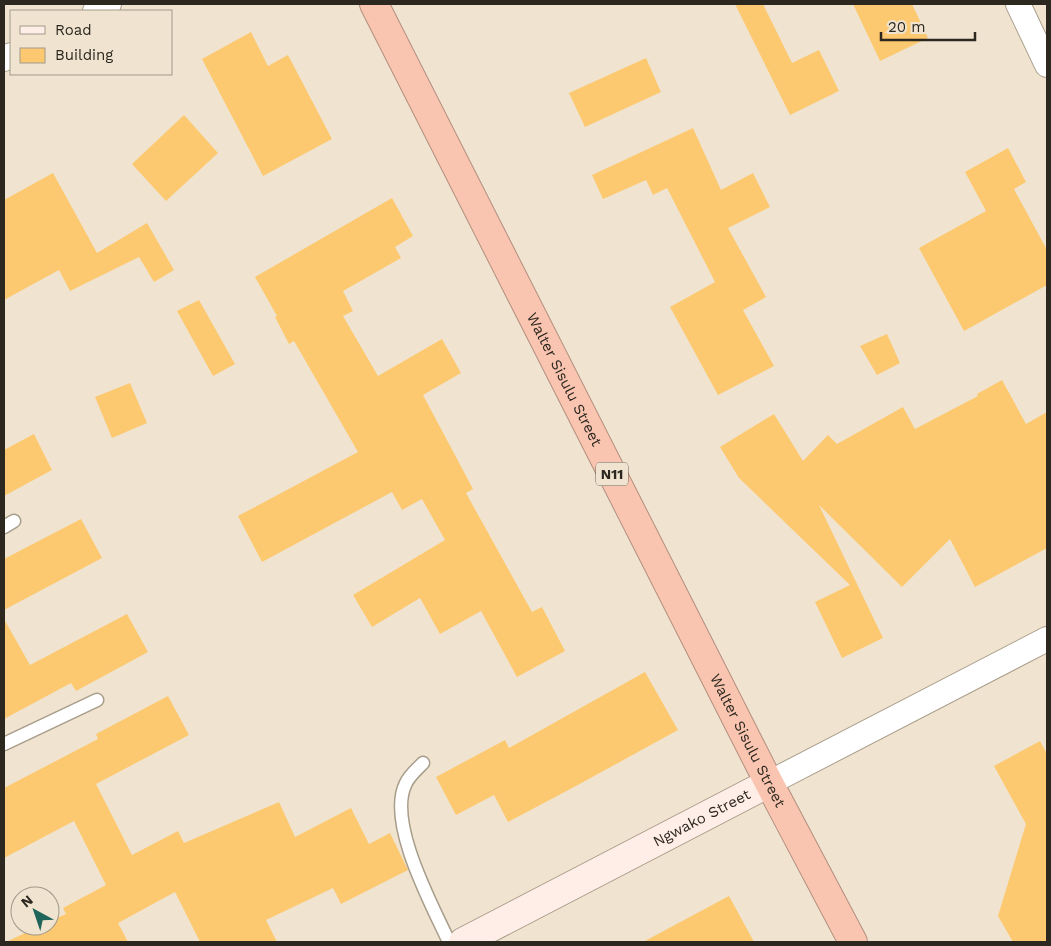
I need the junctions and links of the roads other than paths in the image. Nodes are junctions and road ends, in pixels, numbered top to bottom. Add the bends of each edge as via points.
1 (109, 4) edge
2 (374, 4) edge
3 (1018, 4) edge
4 (97, 10) edge
5 (1047, 66) edge
6 (1047, 639) edge
7 (97, 700) dead end
8 (4, 744) edge
9 (423, 762) dead end
10 (769, 783) junction
11 (449, 942) edge
12 (463, 942) edge
13 (852, 942) edge

1 - 4 street
2 - 10 highway, Walter Sisulu Street / N11
3 - 5 street
6 - 10 street, Ngwako Street
7 - 8 lane
9 - 11 lane via 406,782 401,797 401,814 410,854
10 - 12 street, Ngwako Street
10 - 13 highway, Walter Sisulu Street / N11

